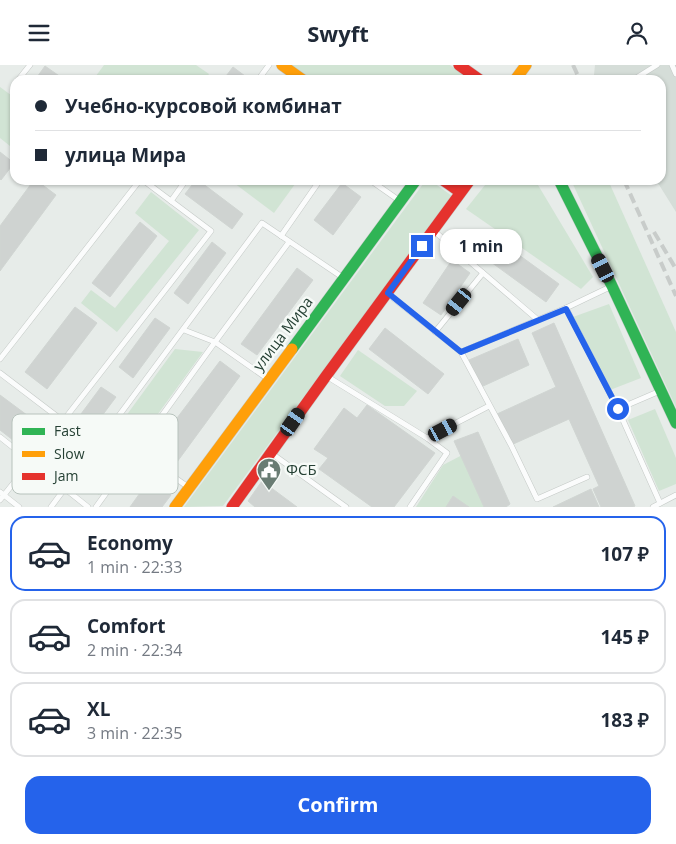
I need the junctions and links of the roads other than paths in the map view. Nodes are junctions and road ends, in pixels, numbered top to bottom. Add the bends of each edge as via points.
1 (30, 65) edge
2 (282, 65) edge
3 (459, 65) edge
4 (657, 65) edge
5 (672, 65) edge
6 (676, 74) edge
7 (22, 75) edge
8 (296, 75) edge
9 (473, 75) edge
10 (641, 75) edge
11 (138, 185) edge
12 (149, 185) edge
13 (182, 185) edge
14 (317, 185) edge
15 (377, 185) edge
16 (412, 185) edge
17 (450, 185) edge
18 (466, 185) edge
19 (562, 185) edge
20 (460, 192) junction
21 (171, 201) junction
22 (400, 201) junction
23 (434, 231) junction
24 (282, 236) junction
25 (289, 242) junction
26 (483, 273) junction
27 (344, 277) junction
28 (612, 286) junction
29 (388, 293) junction
30 (566, 309) junction
31 (538, 320) junction
32 (184, 330) junction
33 (435, 332) junction
34 (215, 342) junction
35 (461, 352) junction
36 (0, 359) edge
37 (0, 373) edge
38 (326, 376) junction
39 (269, 379) junction
40 (661, 390) junction
41 (490, 406) junction
42 (618, 409) junction
43 (54, 414) edge
44 (68, 414) edge
45 (121, 414) edge
46 (163, 414) edge
47 (676, 423) edge
48 (0, 437) edge
49 (427, 438) junction
50 (12, 447) edge
51 (271, 453) junction
52 (587, 477) dead end
53 (178, 480) edge
54 (12, 483) edge
55 (189, 487) junction
56 (60, 494) edge
57 (71, 494) edge
58 (105, 494) edge
59 (676, 495) edge
60 (1, 496) edge
61 (660, 503) junction
62 (19, 507) edge
63 (51, 507) edge
64 (88, 507) edge
65 (96, 507) edge
66 (175, 507) edge
67 (232, 507) edge
68 (346, 507) edge
69 (410, 507) edge
70 (653, 507) edge

1 - 7 lane
2 - 8 main road
3 - 9 main road
4 - 10 lane
5 - 6 lane
11 - 36 lane
12 - 21 lane
13 - 21 lane
14 - 24 lane
15 - 22 lane
16 - 22 main road, улица Мира
17 - 20 main road
18 - 20 main road
19 - 28 main road
20 - 23 main road
21 - 44 lane via 212,231
22 - 27 main road, улица Мира
23 - 26 lane
23 - 29 main road
24 - 25 lane
24 - 32 lane via 262,223
25 - 27 lane
25 - 34 lane
26 - 31 lane
26 - 33 lane
27 - 39 main road, улица Мира
28 - 30 lane
28 - 40 main road
29 - 33 lane
29 - 38 main road
30 - 31 lane
30 - 42 lane
31 - 35 lane
32 - 34 lane
32 - 45 lane
33 - 35 lane
34 - 39 lane
34 - 46 lane
35 - 41 lane
37 - 43 lane
38 - 49 lane
38 - 51 main road
39 - 55 main road, улица Мира
40 - 42 lane
40 - 47 main road
41 - 49 lane
41 - 52 lane via 537,499
42 - 61 lane
48 - 50 lane
49 - 69 lane via 447,453
51 - 67 main road
51 - 68 lane
53 - 55 lane
54 - 60 lane
55 - 66 main road, улица Мира
56 - 63 lane
57 - 64 lane
58 - 65 lane
59 - 61 lane
60 - 62 lane
61 - 70 lane

